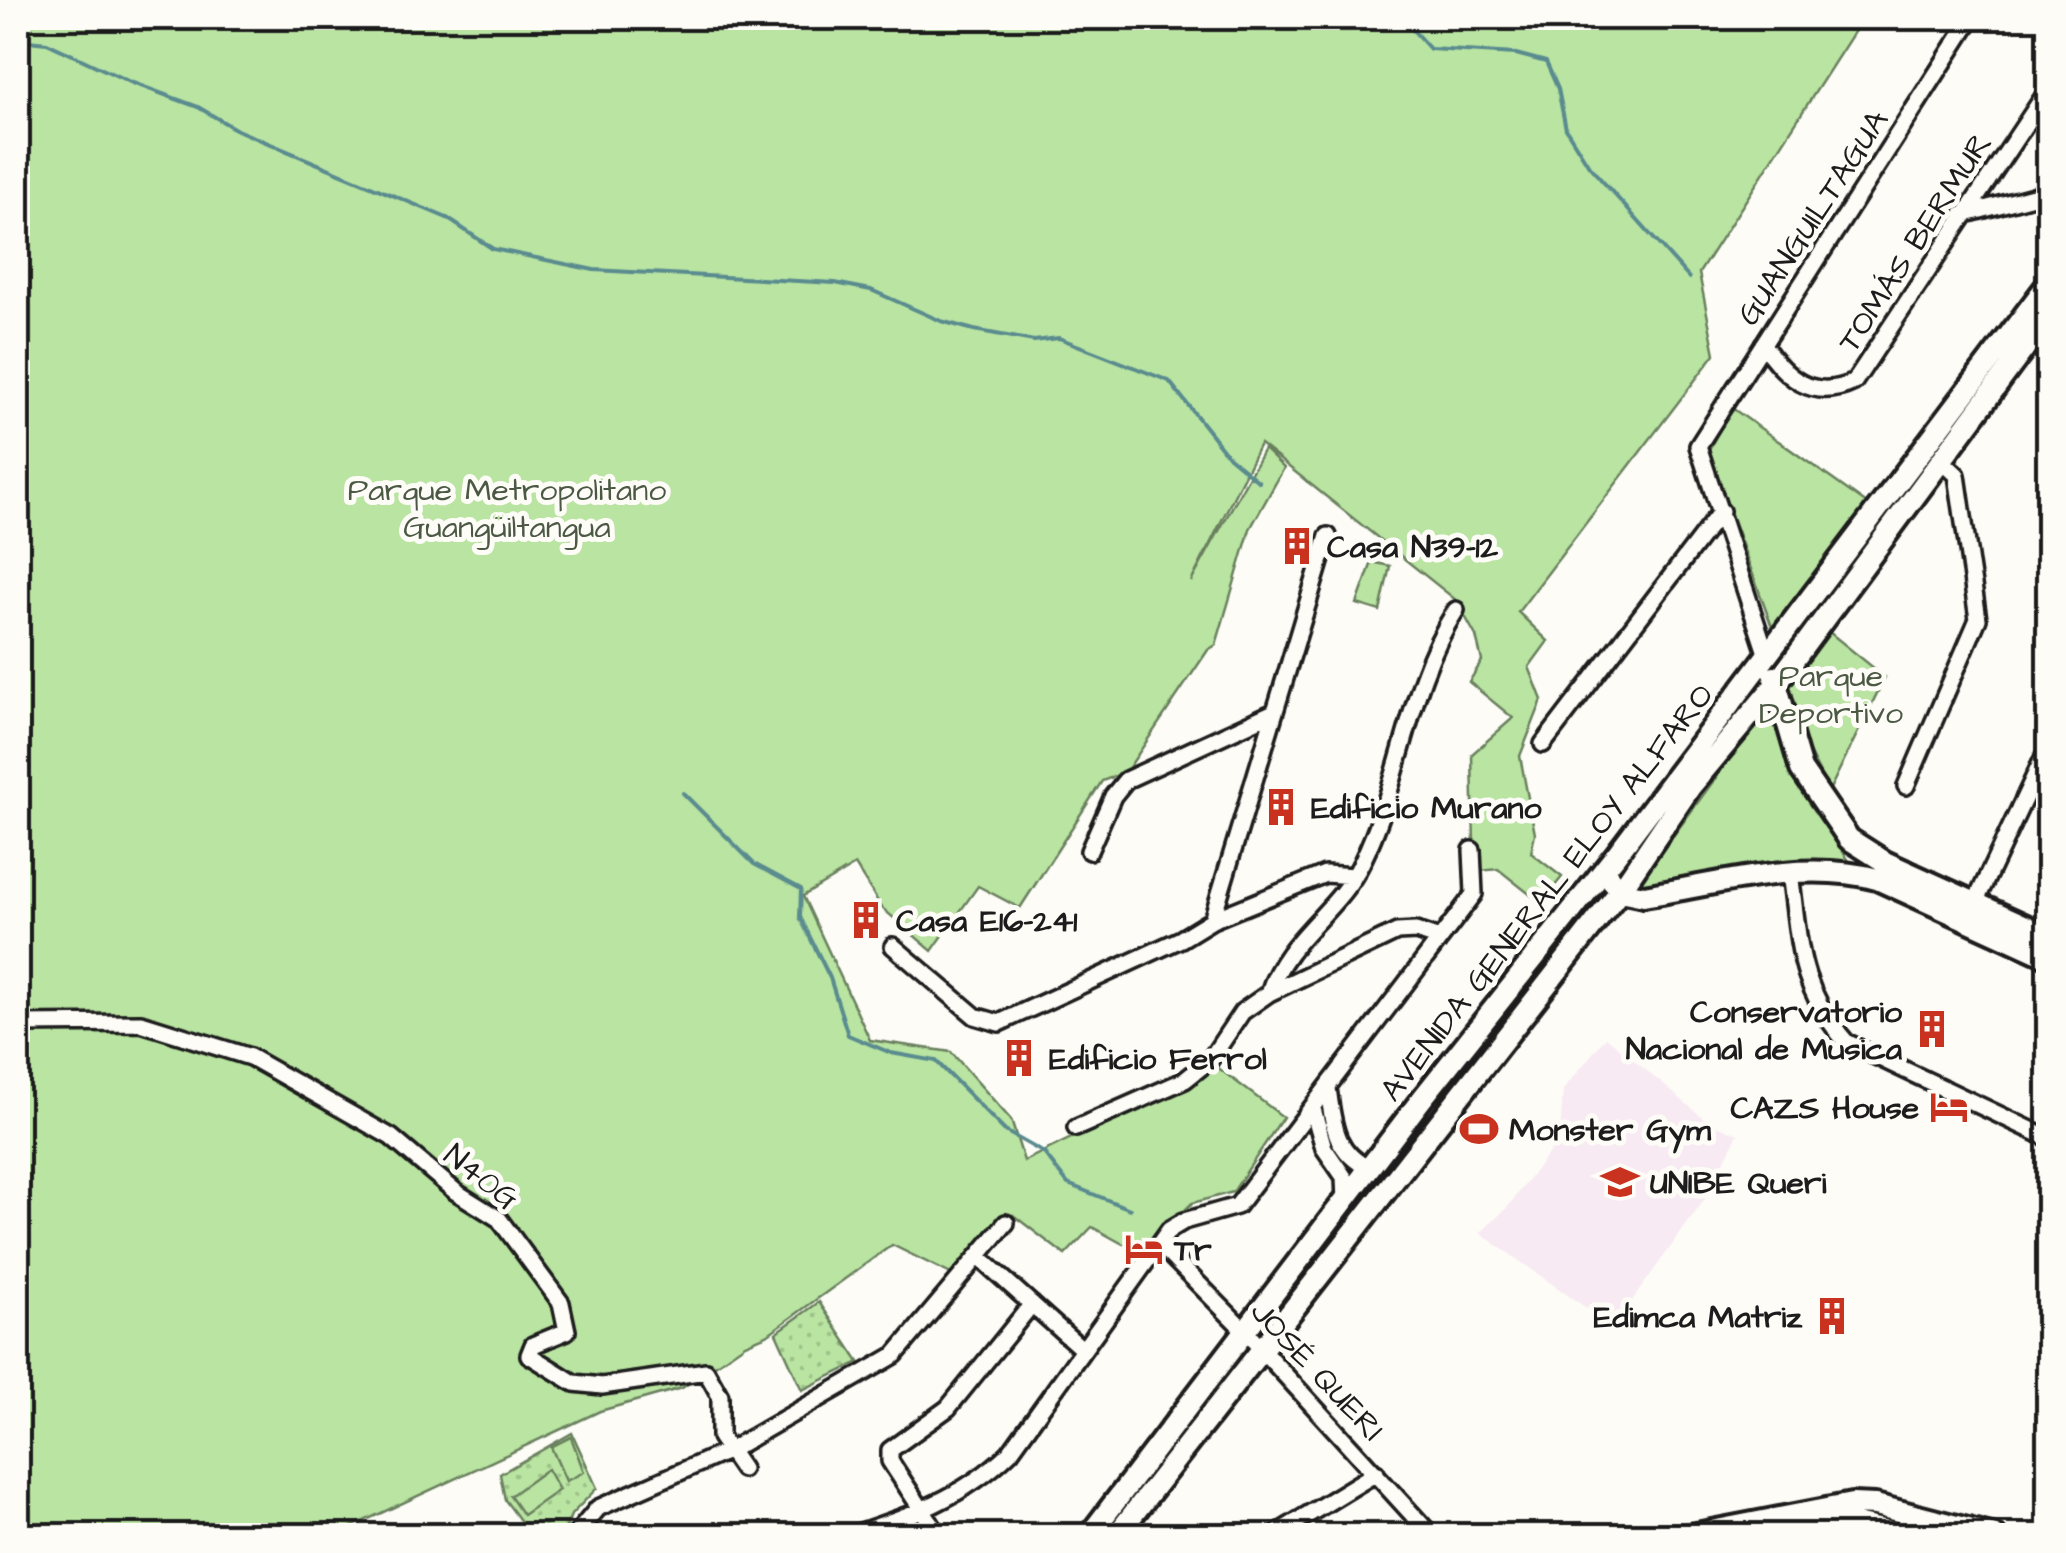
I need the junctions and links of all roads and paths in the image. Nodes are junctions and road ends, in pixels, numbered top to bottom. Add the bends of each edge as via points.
1 (1972, 18) edge
2 (2048, 90) edge
3 (2048, 192) edge
4 (1962, 215) junction
5 (2048, 284) edge
6 (2044, 331) edge
7 (1763, 344) junction
8 (1940, 459) junction
9 (1721, 511) junction
10 (1328, 536) dead end
11 (1456, 610) dead end
12 (1767, 656) junction
13 (1776, 684) junction
14 (1274, 712) junction
15 (1543, 744) dead end
16 (2048, 748) edge
17 (1906, 786) dead end
18 (1858, 848) junction
19 (1472, 850) dead end
20 (1089, 851) dead end
21 (1616, 855) junction
22 (1881, 870) junction
23 (1849, 871) junction
24 (1790, 873) junction
25 (1354, 876) junction
26 (1620, 890) junction
27 (1975, 903) junction
28 (1212, 920) junction
29 (2048, 936) edge
30 (1436, 938) junction
31 (892, 946) dead end
32 (2048, 956) edge
33 (1268, 993) junction
34 (18, 1024) edge
35 (1328, 1088) junction
36 (1314, 1108) junction
37 (1076, 1128) dead end
38 (2048, 1138) edge
39 (1370, 1168) junction
40 (1345, 1201) junction
41 (1006, 1222) dead end
42 (1160, 1246) junction
43 (980, 1258) junction
44 (1032, 1304) junction
45 (1244, 1330) junction
46 (1081, 1348) junction
47 (1260, 1350) junction
48 (730, 1450) junction
49 (1145, 1460) junction
50 (742, 1469) dead end
51 (1164, 1473) junction
52 (1376, 1473) junction
53 (926, 1511) junction
54 (1931, 1527) edge
55 (1723, 1531) edge
56 (575, 1536) edge
57 (848, 1536) edge
58 (939, 1536) edge
59 (1090, 1536) edge
60 (1116, 1536) edge
61 (1273, 1536) edge
62 (1432, 1536) edge
63 (1686, 1536) edge
64 (1774, 1536) edge
65 (1909, 1536) edge
66 (1995, 1536) edge

1 - 7 street, GUANGUILTAGUA
2 - 4 street, TOMÁS BERMUR
3 - 4 street
4 - 7 street, TOMÁS BERMUR via 1854,382 1823,390 1804,386 1779,368
5 - 12 main road, AVENIDA GENERAL ELOY ALFARO
6 - 8 main road, AVENIDA GENERAL ELOY ALFARO
7 - 9 street, GUANGUILTAGUA via 1698,446
8 - 13 main road, AVENIDA GENERAL ELOY ALFARO
8 - 17 street via 1957,476 1978,619
9 - 12 street
9 - 15 street
10 - 14 street
11 - 25 street via 1433,646
12 - 13 main road
12 - 21 main road, AVENIDA GENERAL ELOY ALFARO
13 - 18 main road via 1814,793
13 - 26 main road, AVENIDA GENERAL ELOY ALFARO via 1691,786
14 - 20 street via 1126,780
14 - 28 street
16 - 27 street
18 - 22 main road
18 - 23 main road
19 - 30 street via 1474,894
21 - 26 main road via 1611,879
21 - 39 main road, AVENIDA GENERAL ELOY ALFARO
22 - 23 main road
22 - 27 main road
22 - 32 main road
23 - 24 main road
24 - 26 main road via 1644,896
24 - 38 street via 1805,981 1846,1042
25 - 28 street via 1325,874
25 - 33 street via 1277,966
26 - 47 main road, AVENIDA GENERAL ELOY ALFARO
27 - 29 main road
28 - 31 street via 999,1023 975,1016
30 - 33 street via 1396,932
30 - 35 street
33 - 37 street via 1242,1012 1210,1060 1185,1080
34 - 48 street, N40G via 141,1023 214,1043 390,1137 499,1218 560,1303 566,1331 533,1344 529,1356 574,1384 706,1372 720,1396 720,1436
35 - 36 street
35 - 39 street via 1338,1143
36 - 40 street via 1324,1148 1344,1177
36 - 42 street via 1236,1206 1175,1224
39 - 40 main road, AVENIDA GENERAL ELOY ALFARO
40 - 45 main road, AVENIDA GENERAL ELOY ALFARO
41 - 43 street
42 - 45 street, JOSÉ QUERI
42 - 46 street
43 - 44 street
43 - 48 street via 896,1355
44 - 46 street
44 - 53 street via 948,1408 890,1450 890,1461
45 - 47 street, JOSÉ QUERI
45 - 49 main road, AVENIDA GENERAL ELOY ALFARO
46 - 53 street via 1010,1452 983,1478
47 - 51 main road, AVENIDA GENERAL ELOY ALFARO
47 - 52 street, JOSÉ QUERI
48 - 50 street
48 - 56 street via 598,1508
49 - 51 main road via 1161,1459
49 - 59 main road, AVENIDA GENERAL ELOY ALFARO
51 - 60 main road, AVENIDA GENERAL ELOY ALFARO
52 - 61 street
52 - 62 street, JOSÉ QUERI
53 - 57 street
53 - 58 street
54 - 55 main road via 1852,1504
54 - 66 main road
55 - 63 main road
64 - 65 main road via 1851,1523

